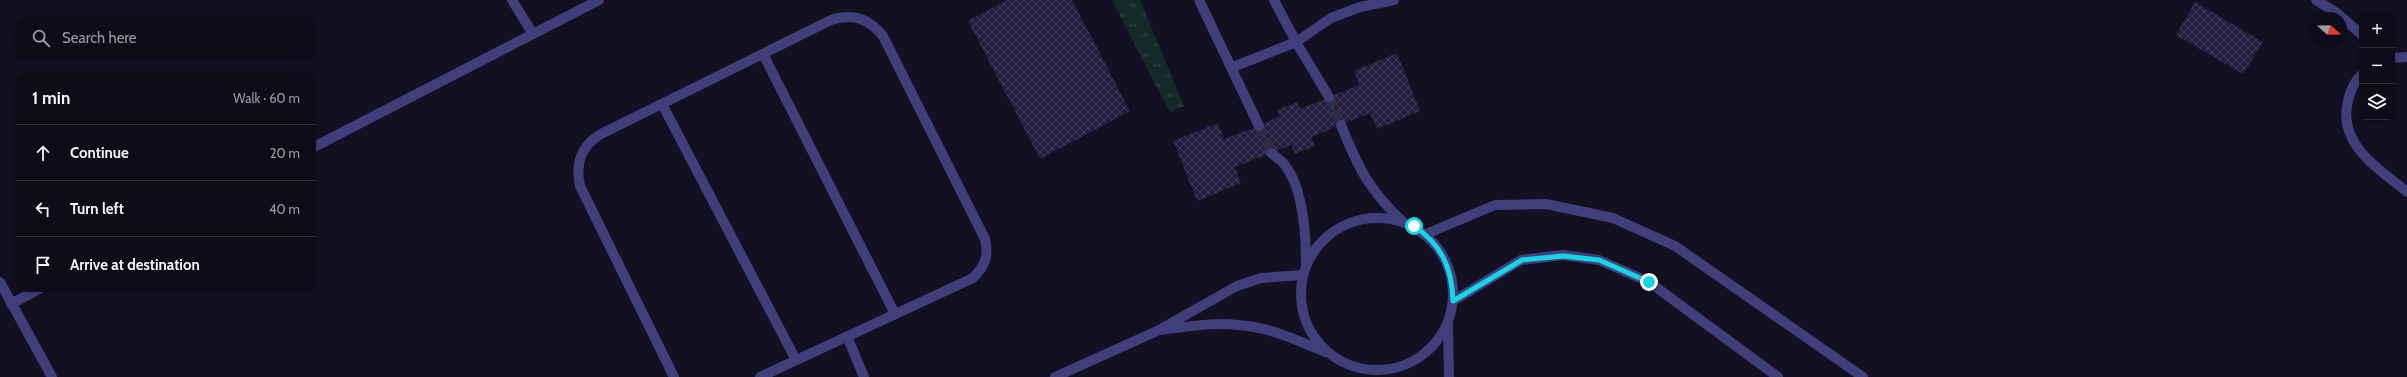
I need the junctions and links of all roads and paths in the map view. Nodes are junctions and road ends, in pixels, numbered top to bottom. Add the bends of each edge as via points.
1 (512, 0) edge
2 (599, 0) edge
3 (1199, 0) edge
4 (1274, 0) edge
5 (1394, 0) edge
6 (2316, 0) edge
7 (2359, 32) edge
8 (533, 34) junction
9 (1296, 42) junction
10 (763, 54) junction
11 (2407, 57) edge
12 (2395, 58) edge
13 (1233, 67) junction
14 (2359, 78) edge
15 (1329, 97) tunnel mouth
16 (662, 104) junction
17 (1341, 125) tunnel mouth
18 (1259, 126) tunnel mouth
19 (316, 146) edge
20 (1271, 153) tunnel mouth
21 (2407, 192) edge
22 (1402, 221) junction
23 (1426, 234) junction
24 (1304, 270) junction
25 (0, 282) edge
26 (34, 292) edge
27 (1453, 301) junction
28 (11, 304) junction
29 (895, 314) junction
30 (1448, 323) junction
31 (1157, 331) junction
32 (847, 336) junction
33 (1328, 354) junction
34 (796, 360) junction
35 (1349, 365) junction
36 (52, 377) edge
37 (674, 377) edge
38 (760, 377) edge
39 (864, 377) edge
40 (1055, 377) edge
41 (1362, 377) edge
42 (1449, 377) edge
43 (1778, 377) edge
44 (1864, 377) edge

1 - 8 street
2 - 8 street
3 - 13 street
4 - 9 street
5 - 9 street via 1360,7 1331,18
6 - 7 street via 2337,13
8 - 19 street
9 - 13 street
9 - 15 street
10 - 16 street
10 - 29 street
10 - 29 street via 843,17 860,18 875,27 882,36 986,239 986,261 972,278
11 - 12 street
13 - 18 street
14 - 21 street via 2350,92 2346,109 2347,127 2354,144
16 - 34 street
16 - 37 street via 592,140 580,156 578,176 580,186
17 - 22 street via 1356,163 1368,184
20 - 24 street via 1286,165 1296,190 1304,224
22 - 23 street
22 - 24 street via 1383,217 1363,218 1345,224 1328,234 1315,249
23 - 27 street via 1439,248 1448,264 1453,282
23 - 44 street via 1495,206 1546,204 1613,218 1675,246
24 - 31 street via 1237,286
24 - 33 street via 1300,296 1304,318 1314,338
25 - 28 street
26 - 28 street
27 - 30 street
27 - 43 street via 1522,260 1563,256 1599,260 1649,282
28 - 36 street
29 - 32 street
30 - 35 street via 1432,347 1414,361 1382,371 1365,370
30 - 42 street
31 - 33 street via 1237,324 1285,335
31 - 40 street
32 - 34 street
32 - 39 street
33 - 35 street
34 - 38 street
35 - 41 street

